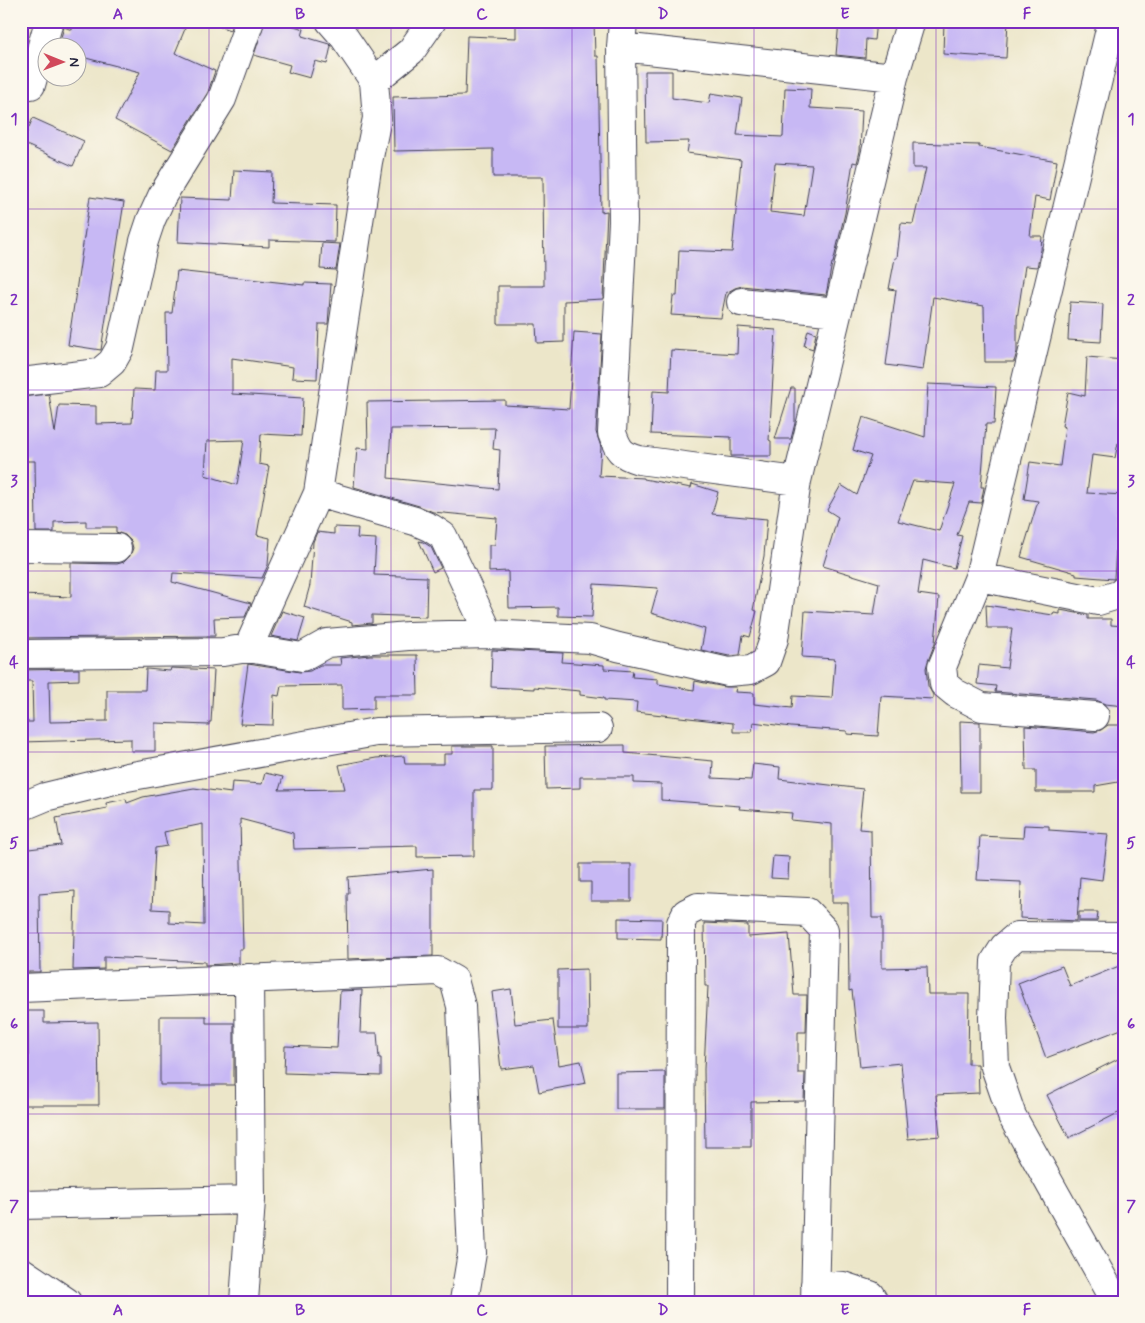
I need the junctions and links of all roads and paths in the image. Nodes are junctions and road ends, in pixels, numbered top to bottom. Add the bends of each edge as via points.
1 (49, 21) edge
2 (250, 21) edge
3 (330, 21) edge
4 (432, 21) edge
5 (911, 21) edge
6 (1112, 21) edge
7 (622, 34) edge
8 (894, 77) junction
9 (374, 81) junction
10 (31, 85) dead end
11 (741, 302) dead end
12 (837, 312) junction
13 (21, 382) edge
14 (797, 481) junction
15 (318, 493) junction
16 (21, 547) edge
17 (117, 548) dead end
18 (979, 578) junction
19 (1124, 590) edge
20 (489, 634) junction
21 (248, 648) junction
22 (21, 654) edge
23 (1095, 716) dead end
24 (598, 728) dead end
25 (21, 807) edge
26 (1124, 937) edge
27 (248, 978) junction
28 (21, 988) edge
29 (251, 1200) junction
30 (21, 1205) edge
31 (21, 1271) edge
32 (815, 1293) edge
33 (464, 1301) edge
34 (67, 1302) edge
35 (244, 1302) edge
36 (680, 1302) edge
37 (874, 1302) edge
38 (1116, 1302) edge

1 - 10 street
2 - 13 street via 222,99 162,196 151,220 120,348 112,362 98,373
3 - 9 street
4 - 9 street via 411,51
5 - 8 street
6 - 18 street
7 - 8 street
7 - 14 street via 623,222 612,432 617,447 626,456 639,460
8 - 12 street
9 - 15 street via 377,118
11 - 12 street
12 - 14 street
14 - 20 street via 774,639 766,662 751,670 728,672 590,639
15 - 20 street via 415,521 442,536
15 - 21 street
16 - 17 street
18 - 19 street via 1098,601 1121,594
18 - 23 street via 942,667 944,684 982,707
20 - 21 street via 327,643 302,658
21 - 22 street via 223,652
24 - 25 street via 376,732 127,777 44,797
26 - 38 street via 1017,936 995,961 993,1018 995,1066 1012,1116
27 - 28 street
27 - 29 street
27 - 33 street via 438,970 454,980 461,1006 472,1253
29 - 30 street
29 - 35 street
31 - 34 street
32 - 36 street via 824,930 807,912 698,907 686,913 681,922
32 - 37 street via 843,1286 870,1295

